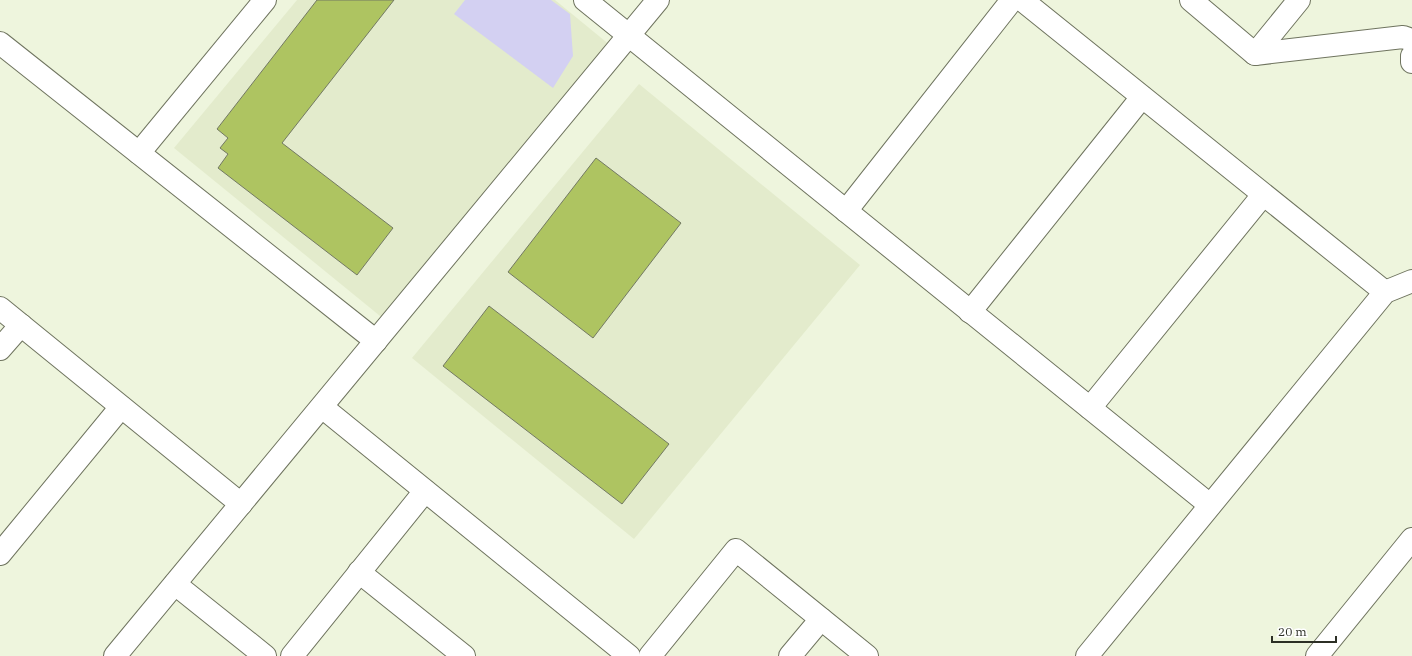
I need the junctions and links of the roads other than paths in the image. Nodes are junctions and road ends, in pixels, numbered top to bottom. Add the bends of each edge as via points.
1 (265, 0) edge
2 (585, 0) edge
3 (658, 0) edge
4 (1012, 0) edge
5 (1022, 0) edge
6 (1191, 0) edge
7 (1300, 0) edge
8 (628, 35) junction
9 (1412, 40) edge
10 (0, 43) edge
11 (1255, 54) junction
12 (1412, 56) edge
13 (1412, 62) edge
14 (1142, 97) junction
15 (139, 153) junction
16 (1263, 194) junction
17 (846, 211) junction
18 (1412, 281) edge
19 (1384, 292) junction
20 (0, 308) edge
21 (970, 312) junction
22 (20, 325) junction
23 (376, 341) junction
24 (0, 349) edge
25 (121, 407) junction
26 (322, 407) junction
27 (1090, 408) junction
28 (425, 491) junction
29 (241, 504) junction
30 (1210, 505) junction
31 (1408, 551) edge
32 (0, 554) edge
33 (359, 572) junction
34 (175, 584) junction
35 (821, 619) junction
36 (115, 656) edge
37 (265, 656) edge
38 (292, 656) edge
39 (464, 656) edge
40 (629, 656) edge
41 (650, 656) edge
42 (790, 656) edge
43 (867, 656) edge
44 (1087, 656) edge
45 (1317, 656) edge

1 - 15 street
2 - 8 street
3 - 8 street
4 - 17 street
5 - 14 street
6 - 11 street
7 - 11 street
8 - 17 street
8 - 23 street
9 - 11 street via 1403,37
10 - 15 street
12 - 13 street
14 - 16 street
14 - 21 street
15 - 23 street
16 - 19 street
16 - 27 street
17 - 21 street
18 - 19 street
19 - 30 street
20 - 22 street
21 - 27 street
22 - 24 street
22 - 25 street
23 - 26 street
25 - 29 street
25 - 32 street
26 - 28 street
26 - 29 street
27 - 30 street
28 - 33 street
28 - 40 street
29 - 34 street
30 - 44 street
31 - 45 street
33 - 38 street
33 - 39 street
34 - 36 street
34 - 37 street
35 - 41 street via 736,550
35 - 42 street
35 - 43 street

